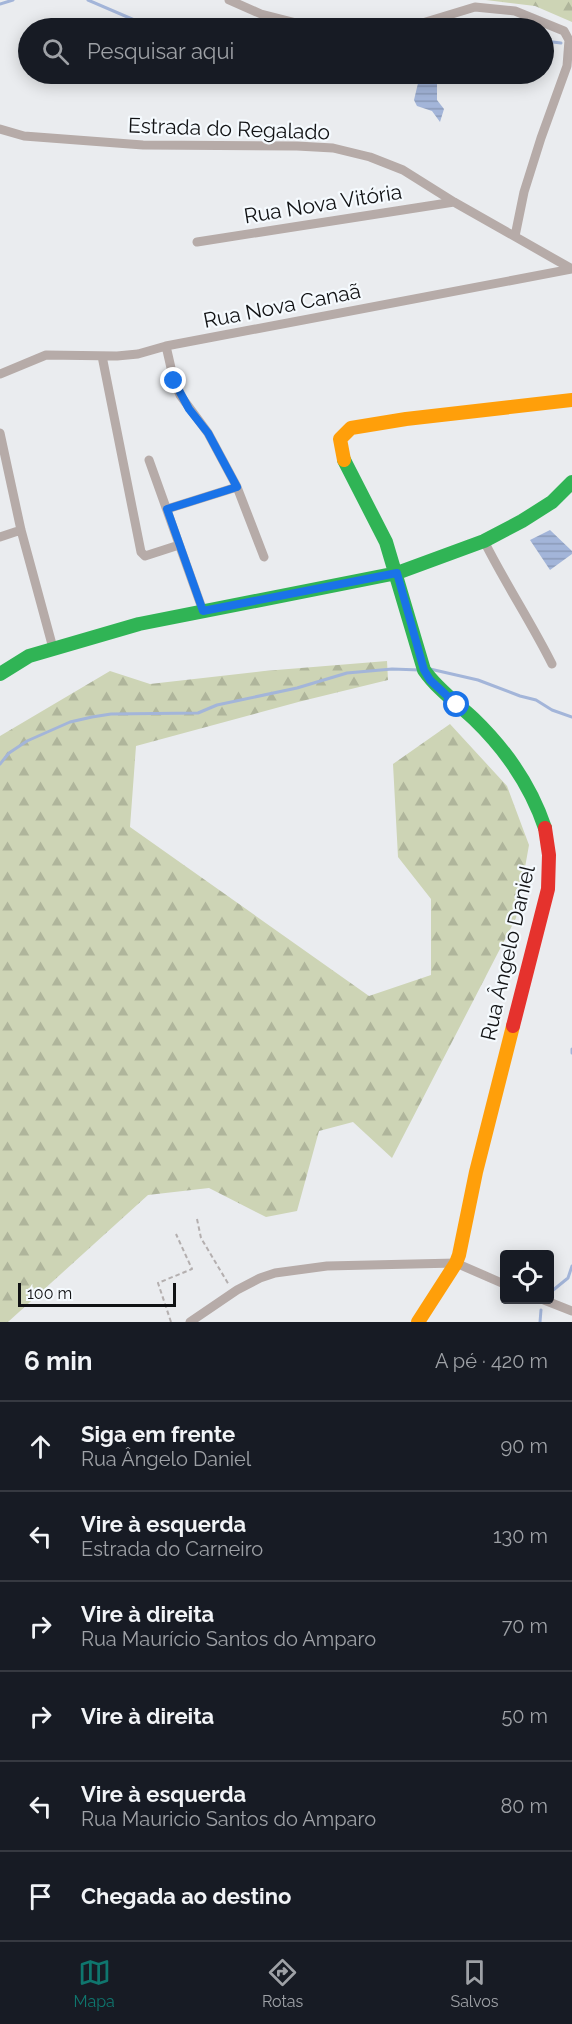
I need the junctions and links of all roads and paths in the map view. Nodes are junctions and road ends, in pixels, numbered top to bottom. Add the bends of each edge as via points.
1 (229, 0) edge
2 (277, 18) edge
3 (439, 18) edge
4 (532, 18) edge
5 (554, 27) edge
6 (0, 129) edge
7 (454, 202) junction
8 (515, 236) junction
9 (197, 242) dead end
10 (572, 269) edge
11 (166, 346) junction
12 (102, 356) junction
13 (0, 374) edge
14 (572, 400) edge
15 (0, 434) edge
16 (149, 460) dead end
17 (572, 482) edge
18 (237, 487) junction
19 (167, 509) junction
20 (21, 530) junction
21 (0, 537) edge
22 (484, 541) junction
23 (179, 545) junction
24 (264, 557) dead end
25 (397, 573) junction
26 (203, 611) junction
27 (53, 648) junction
28 (552, 664) dead end
29 (0, 674) edge
30 (197, 1219) dead end
31 (176, 1234) dead end
32 (456, 1263) junction
33 (500, 1282) edge
34 (234, 1293) junction
35 (554, 1303) edge
36 (572, 1311) edge
37 (171, 1322) edge
38 (190, 1322) edge
39 (418, 1322) edge

1 - 2 street
3 - 4 street via 475,7 515,11
5 - 8 street via 564,31 570,40 567,66 524,192
6 - 7 street, Estrada do Regalado via 24,136 143,146 333,148 403,170
7 - 8 street, Estrada do Regalado
7 - 9 street, Rua Nova Vitória
8 - 10 street, Estrada do Regalado
10 - 11 street, Rua Nova Canaã
11 - 12 street, Rua Nova Canaã via 138,354
11 - 18 street via 180,395 208,433
12 - 13 street, Rua Nova Canaã via 46,355
12 - 23 street via 141,552 145,556
14 - 25 street, Rua Ângelo Daniel via 351,428 340,439 342,456 386,542
15 - 20 street
16 - 19 street
17 - 22 street via 552,502
18 - 19 street
18 - 24 street
19 - 23 street
20 - 21 street
20 - 27 street
22 - 25 street
22 - 28 street
23 - 26 street
25 - 26 street
25 - 32 street, Rua Ângelo Daniel via 424,670 495,741 516,769 548,840 548,889
26 - 27 street
27 - 29 street via 29,656
30 - 34 path via 201,1238
31 - 37 path via 192,1269 158,1283
32 - 33 street
32 - 34 street via 327,1266 289,1271 260,1278
32 - 39 street, Rua Ângelo Daniel
34 - 38 street
35 - 36 street

